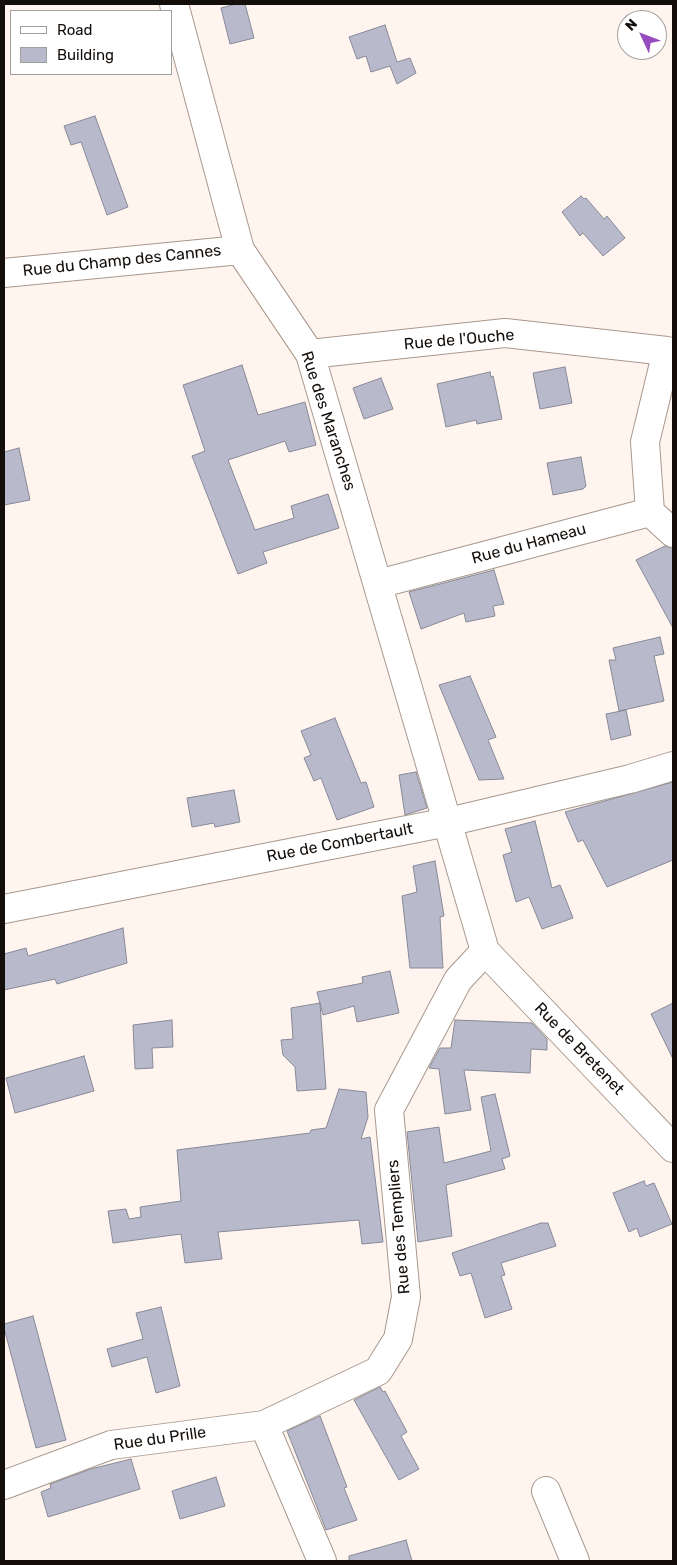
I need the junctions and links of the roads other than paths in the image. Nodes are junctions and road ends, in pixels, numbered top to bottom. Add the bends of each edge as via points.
1 (174, 4) edge
2 (240, 250) junction
3 (4, 272) edge
4 (310, 354) junction
5 (650, 512) junction
6 (673, 533) edge
7 (378, 584) junction
8 (673, 766) edge
9 (448, 822) junction
10 (4, 909) edge
11 (485, 951) junction
12 (673, 1148) edge
13 (264, 1425) junction
14 (4, 1485) edge
15 (546, 1491) dead end
16 (322, 1561) edge
17 (574, 1561) edge

1 - 2 street, Rue des Maranches
2 - 3 street, Rue du Champ des Cannes
2 - 4 street, Rue des Maranches
4 - 5 street, Rue de l'Ouche via 505,333 667,351 645,442
4 - 7 street, Rue des Maranches
5 - 6 street
5 - 7 street, Rue du Hameau
7 - 9 street, Rue des Maranches
8 - 9 street, Rue de Combertault via 630,780
9 - 10 street, Rue de Combertault
9 - 11 street, Rue des Maranches
11 - 12 street, Rue de Bretenet
11 - 13 street, Rue des Templiers via 458,980 389,1110 406,1297 398,1339 378,1370
13 - 14 street, Rue du Prille via 111,1445
13 - 16 street
15 - 17 street

